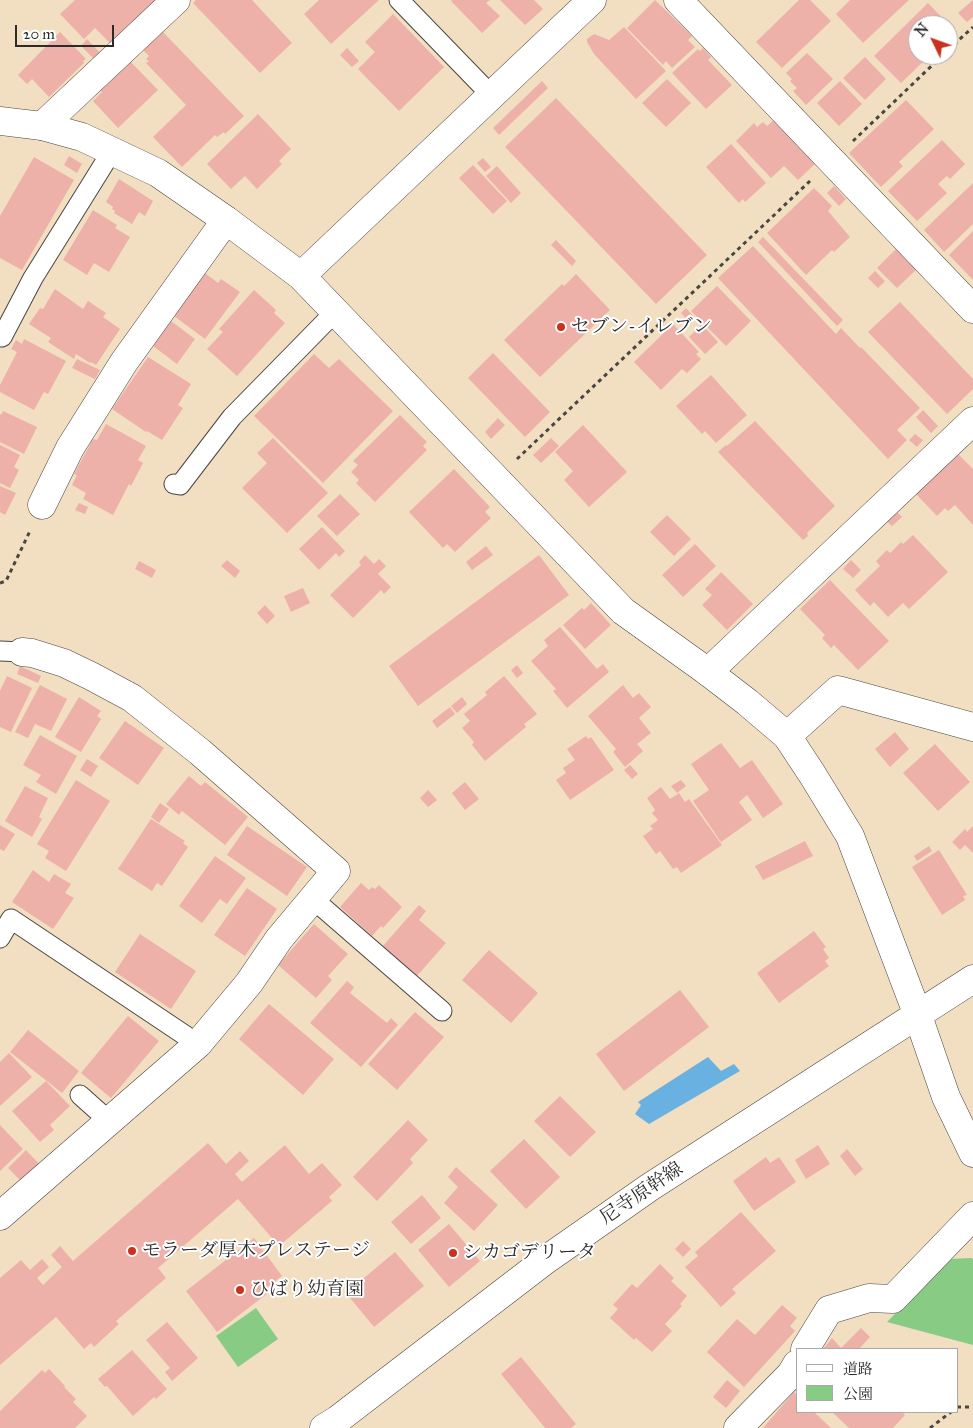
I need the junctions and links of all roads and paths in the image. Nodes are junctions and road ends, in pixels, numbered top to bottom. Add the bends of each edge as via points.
1 (176, 0) edge
2 (400, 0) edge
3 (592, 0) edge
4 (678, 0) edge
5 (973, 26) edge
6 (958, 40) edge
7 (933, 65) edge
8 (492, 96) junction
9 (0, 120) edge
10 (42, 126) junction
11 (112, 151) junction
12 (832, 161) junction
13 (226, 220) junction
14 (301, 276) junction
15 (973, 308) edge
16 (335, 312) junction
17 (2, 337) dead end
18 (973, 420) edge
19 (496, 479) junction
20 (174, 484) dead end
21 (42, 505) joint
22 (0, 583) edge
23 (6, 652) edge
24 (708, 672) junction
25 (973, 727) edge
26 (787, 736) junction
27 (313, 899) junction
28 (0, 938) edge
29 (973, 979) edge
30 (442, 1011) dead end
31 (917, 1013) junction
32 (198, 1044) junction
33 (80, 1095) dead end
34 (109, 1121) junction
35 (973, 1152) edge
36 (0, 1216) edge
37 (973, 1216) edge
38 (806, 1348) edge
39 (796, 1366) edge
40 (958, 1407) edge
41 (973, 1407) edge
42 (950, 1413) edge
43 (324, 1428) edge
44 (738, 1428) edge
45 (930, 1428) edge

1 - 10 street
2 - 8 lane
3 - 8 street
4 - 12 street
5 - 6 path
7 - 12 path
8 - 14 street
9 - 10 street
10 - 11 street via 82,137
11 - 13 street via 158,173
11 - 17 lane via 33,278
12 - 15 street
12 - 19 path
13 - 14 street
13 - 21 street via 124,362 70,448
14 - 16 street
16 - 19 street
16 - 20 lane via 228,414 180,485
18 - 24 street
19 - 24 street via 623,611
21 - 22 path via 6,581
23 - 27 street via 32,653 91,676 132,698 200,752 336,871
24 - 26 street
25 - 26 street via 838,690
26 - 31 street via 850,836
27 - 30 lane
27 - 32 street via 279,939 250,983
28 - 32 lane via 11,919
29 - 31 street, 尼寺原幹線
31 - 35 street via 946,1097
31 - 43 street, 尼寺原幹線 via 650,1187 547,1259
32 - 34 street
33 - 34 lane
34 - 36 street
37 - 38 street via 892,1299 868,1298 829,1310
39 - 44 street
40 - 41 path
42 - 45 path

